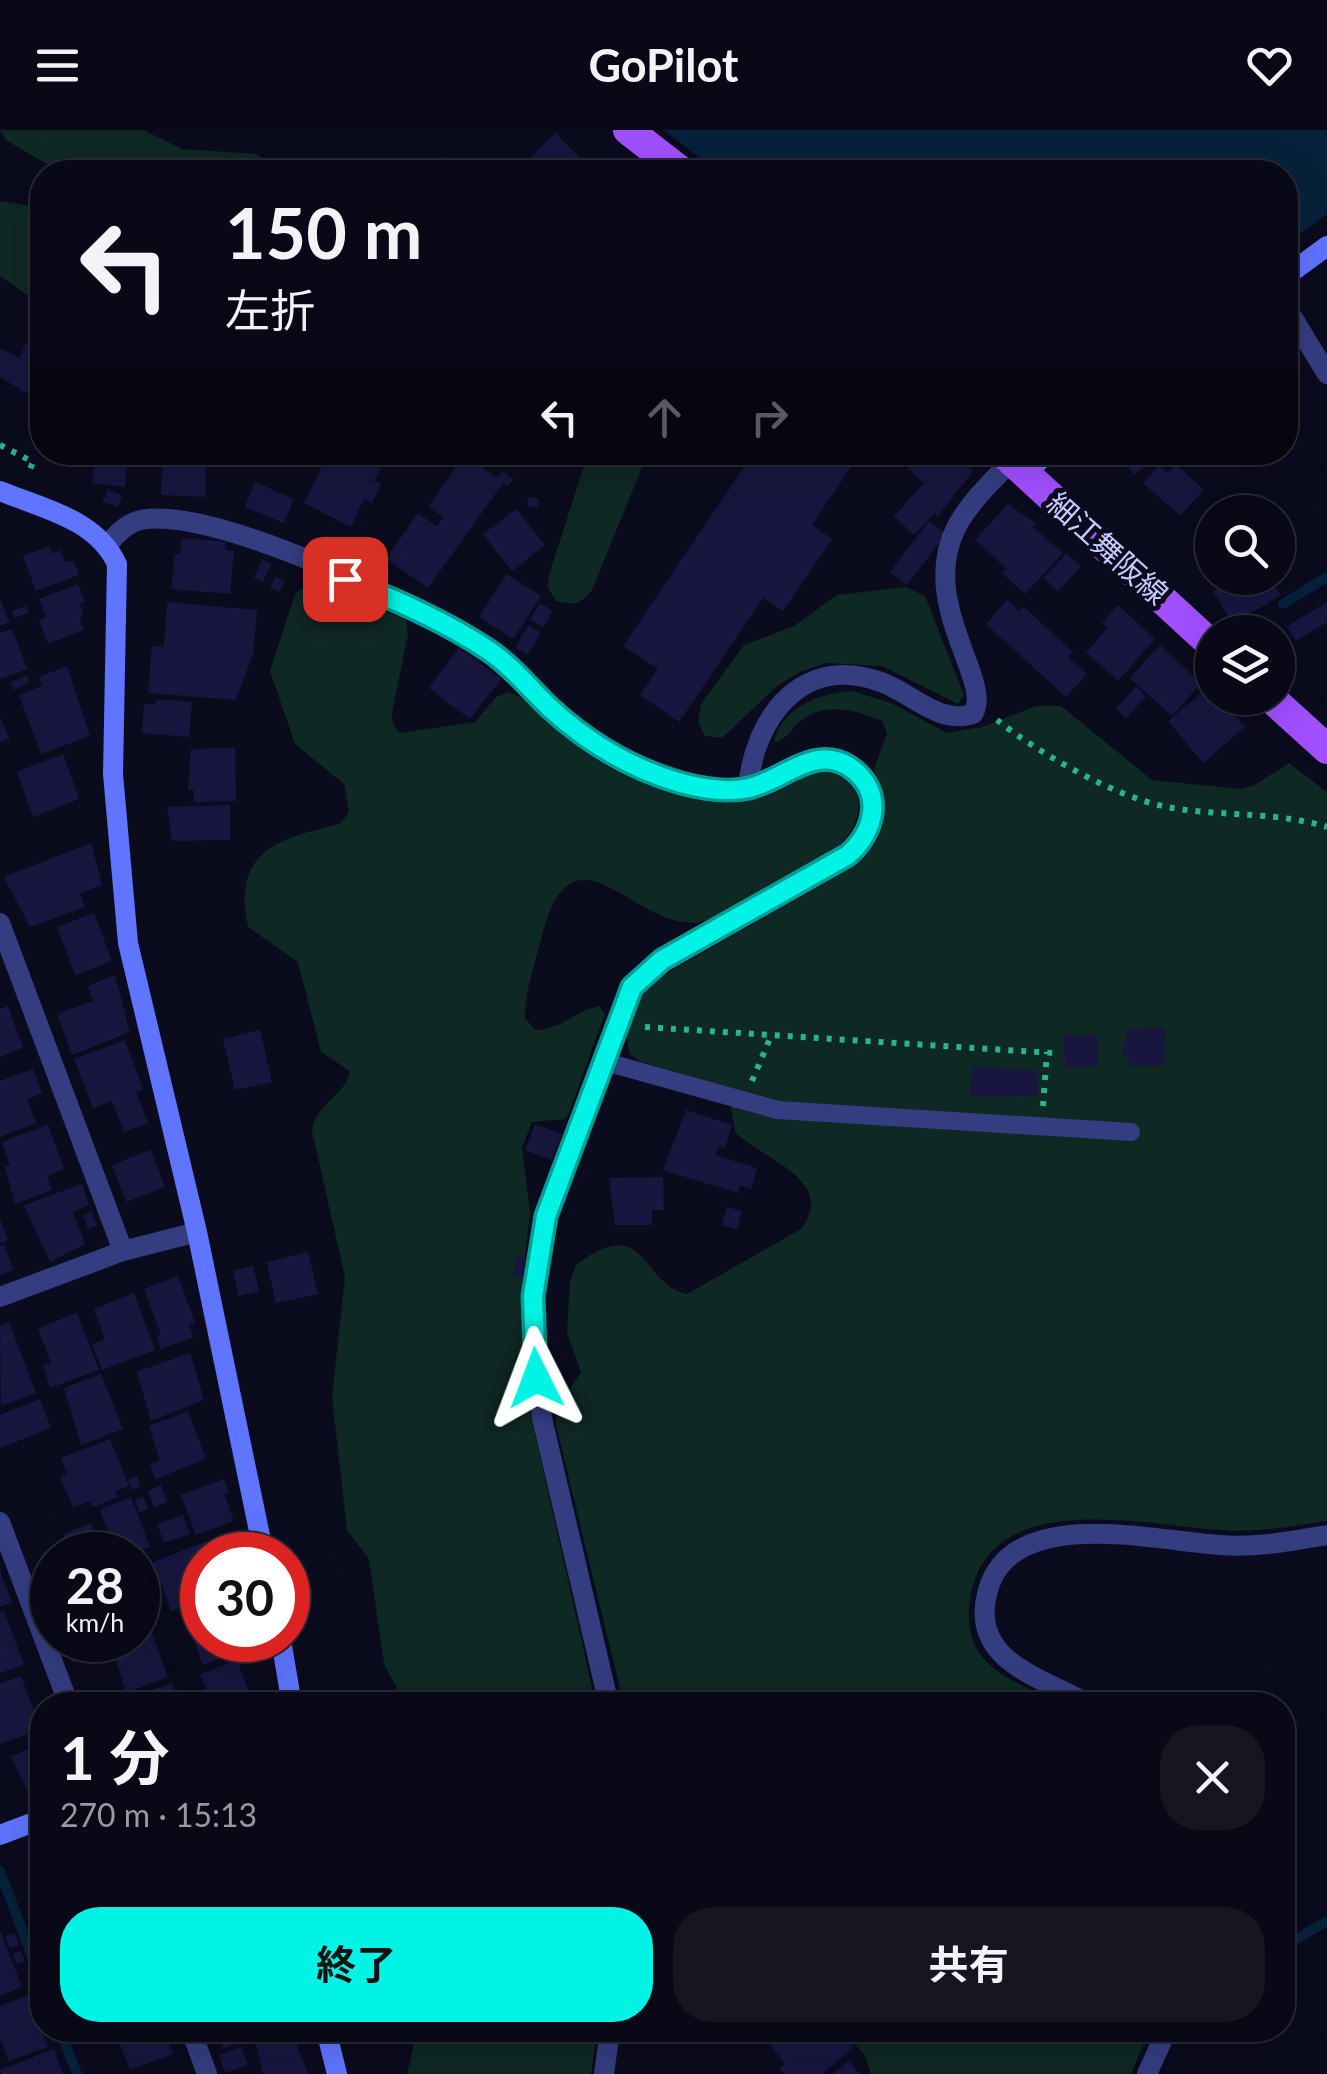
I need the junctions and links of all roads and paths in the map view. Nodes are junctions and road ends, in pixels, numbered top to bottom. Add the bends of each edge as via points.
1 (628, 130) edge
2 (667, 160) edge
3 (1327, 246) edge
4 (1298, 267) edge
5 (1298, 326) edge
6 (1327, 374) edge
7 (1011, 465) edge
8 (1015, 465) edge
9 (0, 491) edge
10 (108, 544) junction
11 (1195, 629) edge
12 (978, 706) junction
13 (1289, 715) edge
14 (1327, 749) edge
15 (748, 788) junction
16 (1327, 827) edge
17 (0, 924) edge
18 (629, 1026) dead end
19 (772, 1036) junction
20 (602, 1061) junction
21 (743, 1100) junction
22 (1042, 1126) junction
23 (1132, 1132) dead end
24 (196, 1232) junction
25 (123, 1251) junction
26 (0, 1297) edge
27 (0, 1522) edge
28 (259, 1532) edge
29 (1327, 1536) edge
30 (285, 1662) edge
31 (64, 1692) edge
32 (290, 1692) edge
33 (605, 1692) edge
34 (1062, 1692) edge
35 (30, 1823) edge
36 (0, 1835) edge
37 (195, 2042) edge
38 (329, 2042) edge
39 (608, 2042) edge
40 (1162, 2042) edge
41 (207, 2074) edge
42 (336, 2074) edge
43 (604, 2074) edge
44 (1147, 2074) edge

1 - 2 main road
3 - 4 street
5 - 6 street
7 - 12 street via 956,529 944,579
8 - 11 main road, 細江舞阪線
9 - 10 street via 92,529
10 - 15 street via 135,522 157,519 238,533 438,620 504,662 610,753 681,783 719,791
10 - 24 street via 120,586 113,774 128,944
12 - 15 street via 950,718 877,680 829,678 806,685 762,726
12 - 16 path via 1033,747 1163,806
13 - 14 main road
15 - 20 street via 800,764 844,764 862,777 873,819 865,840 848,855 646,972 623,1004
17 - 25 street
18 - 19 path
19 - 21 path
19 - 22 path via 1050,1053
20 - 21 lane
20 - 33 street via 546,1216 532,1338 542,1418
21 - 22 lane via 778,1110
22 - 23 lane
24 - 25 street
24 - 28 street
25 - 26 street
27 - 31 street
29 - 34 street via 1223,1546 1089,1535 1032,1541 1014,1551 999,1566 984,1604 994,1645 1024,1674
30 - 32 street
35 - 36 street
37 - 41 street
38 - 42 street
39 - 43 street
40 - 44 street

